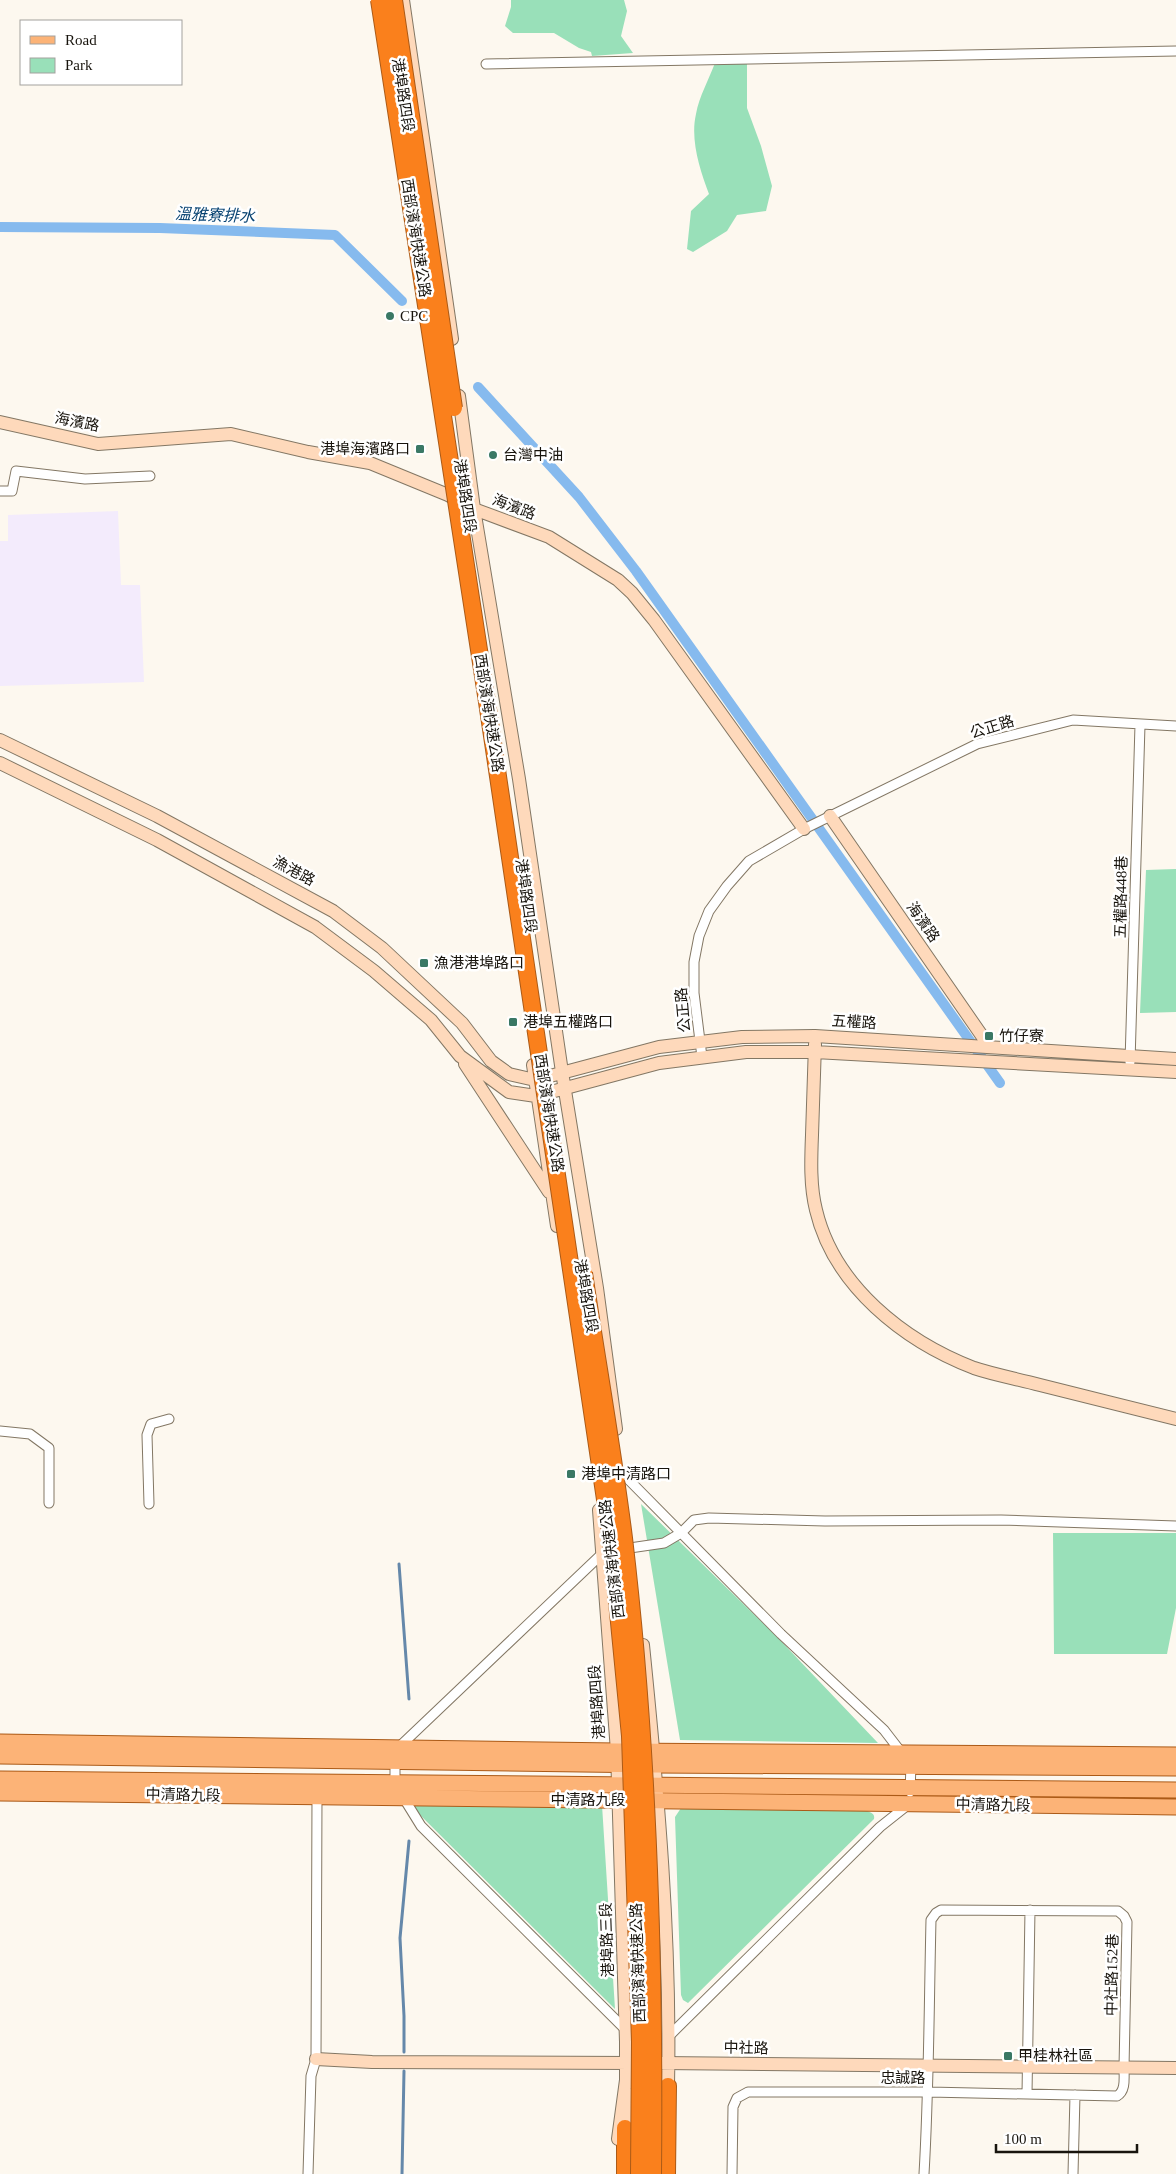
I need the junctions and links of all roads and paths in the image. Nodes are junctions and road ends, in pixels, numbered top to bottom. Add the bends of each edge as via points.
1 (372, 0) edge
2 (379, 0) edge
3 (394, 0) edge
4 (403, 0) edge
5 (1176, 51) edge
6 (486, 64) dead end
7 (0, 422) edge
8 (150, 476) dead end
9 (0, 491) edge
10 (448, 495) junction
11 (474, 508) junction
12 (1140, 725) junction
13 (1176, 726) edge
14 (0, 740) edge
15 (0, 763) edge
16 (830, 816) junction
17 (804, 829) junction
18 (815, 1036) junction
19 (700, 1041) junction
20 (989, 1046) junction
21 (814, 1052) junction
22 (460, 1056) junction
23 (1131, 1056) junction
24 (702, 1057) junction
25 (1176, 1058) edge
26 (1130, 1070) junction
27 (562, 1072) junction
28 (1176, 1072) edge
29 (535, 1080) junction
30 (565, 1090) junction
31 (536, 1096) junction
32 (551, 1195) junction
33 (169, 1419) dead end
34 (1176, 1419) edge
35 (0, 1431) edge
36 (622, 1472) junction
37 (49, 1503) dead end
38 (149, 1504) dead end
39 (1176, 1526) edge
40 (681, 1534) junction
41 (633, 1548) junction
42 (603, 1552) junction
43 (0, 1742) edge
44 (902, 1752) junction
45 (396, 1755) junction
46 (1176, 1755) edge
47 (0, 1756) edge
48 (617, 1758) junction
49 (654, 1758) junction
50 (911, 1765) junction
51 (1176, 1768) edge
52 (0, 1779) edge
53 (395, 1784) junction
54 (910, 1787) junction
55 (1176, 1790) edge
56 (0, 1793) edge
57 (619, 1793) junction
58 (658, 1793) junction
59 (317, 1796) junction
60 (405, 1799) junction
61 (909, 1804) junction
62 (1176, 1807) edge
63 (1030, 1910) junction
64 (626, 2030) junction
65 (669, 2039) junction
66 (316, 2059) junction
67 (626, 2063) junction
68 (668, 2063) junction
69 (929, 2065) junction
70 (1027, 2067) junction
71 (1124, 2068) junction
72 (1176, 2068) edge
73 (626, 2080) junction
74 (668, 2086) joint
75 (929, 2092) junction
76 (1027, 2094) junction
77 (1075, 2095) junction
78 (625, 2128) joint
79 (308, 2174) edge
80 (618, 2174) edge
81 (625, 2174) edge
82 (632, 2174) edge
83 (639, 2174) edge
84 (653, 2174) edge
85 (660, 2174) edge
86 (667, 2174) edge
87 (674, 2174) edge
88 (732, 2174) edge
89 (924, 2174) edge
90 (1073, 2174) edge

1 - 10 street, 港埠路四段
2 - 83 highway, 西部濱海快速公路, bridge via 611,1540 630,1736 640,2042
3 - 84 highway, 西部濱海快速公路, bridge via 624,1538 642,1740 654,2042
4 - 11 street, 港埠路四段
5 - 6 street
7 - 10 street, 海濱路 via 98,444 231,434 370,464
8 - 9 street via 86,480 16,470 12,491
10 - 11 street, 海濱路
10 - 29 street, 港埠路四段
11 - 17 street, 海濱路 via 549,537 618,580 632,593
11 - 27 street, 港埠路四段 via 519,779
12 - 13 street, 公正路
12 - 16 street, 公正路 via 1073,720 977,744
12 - 23 street, 五權路448巷
14 - 29 street, 漁港路 via 157,816 333,911 382,948 462,1023 491,1061 509,1074
15 - 22 street via 157,840 316,927 354,954 431,1020
16 - 17 street, 公正路
16 - 20 street, 海濱路
17 - 19 street, 公正路 via 749,861 709,911 699,936 694,962
18 - 19 street, 五權路
18 - 20 street, 五權路
18 - 21 street
19 - 24 street, 公正路
19 - 27 street, 五權路
20 - 23 street, 五權路
21 - 24 street via 746,1052
21 - 26 street
21 - 34 street via 811,1164 816,1211 829,1247 841,1268 873,1306 929,1347 974,1368
22 - 31 street via 509,1092
22 - 32 street
23 - 25 street, 五權路
23 - 26 street, 五權路448巷
24 - 30 street via 659,1063
26 - 28 street
27 - 29 street, 五權路
27 - 30 street, 港埠路四段
29 - 31 street, 港埠路四段
30 - 31 street
30 - 36 street, 港埠路四段
31 - 32 street, 港埠路四段
32 - 42 street, 港埠路四段 via 578,1349
33 - 38 street via 151,1424 147,1434
35 - 37 street via 30,1434 49,1448
36 - 40 street
36 - 41 street, 港埠路四段
39 - 40 street via 1001,1520 708,1518 694,1520
40 - 41 street via 664,1543
40 - 44 street via 884,1730
41 - 42 street
41 - 49 street, 港埠路四段
42 - 45 street
42 - 48 street, 港埠路四段
43 - 45 main road
44 - 46 main road
44 - 49 main road
44 - 50 street
45 - 47 main road
45 - 48 main road
45 - 53 street
48 - 49 main road
48 - 57 street, 港埠路四段
49 - 50 main road
49 - 58 street
50 - 51 main road
50 - 54 street
52 - 53 main road, 中清路九段
53 - 57 main road, 中清路九段
53 - 60 street
54 - 55 main road, 中清路九段
54 - 58 main road, 中清路九段
54 - 61 street
56 - 59 main road, 中清路九段
57 - 58 main road, 中清路九段
57 - 60 main road, 中清路九段
57 - 64 street, 港埠路三段
58 - 61 main road, 中清路九段
58 - 65 street
59 - 60 main road, 中清路九段
59 - 66 street
60 - 64 street via 421,1826
61 - 62 main road, 中清路九段
61 - 65 street via 880,1827
63 - 69 street, 中社路152巷 via 941,1910 933,1916
63 - 70 street
63 - 71 street, 中社路152巷 via 1118,1912 1124,1916 1127,1922
64 - 67 street, 港埠路三段
65 - 68 street
66 - 67 street, 中社路
66 - 79 street via 311,2076
67 - 68 street, 中社路
67 - 73 street, 港埠路三段
68 - 69 street, 中社路
68 - 74 street
68 - 85 street
68 - 87 street
69 - 70 street, 中社路
69 - 75 street
70 - 71 street, 中社路
70 - 76 street
71 - 72 street, 中社路
71 - 77 street, 忠誠路 via 1123,2091 1117,2096
73 - 78 street, 港埠路三段
73 - 80 street, 港埠路三段 via 618,2128
73 - 82 street, 港埠路三段 via 632,2128
74 - 86 highway
75 - 76 street, 忠誠路
75 - 88 street, 忠誠路 via 748,2092 737,2098 733,2107
75 - 89 street
76 - 77 street, 忠誠路
77 - 90 street
78 - 81 highway

